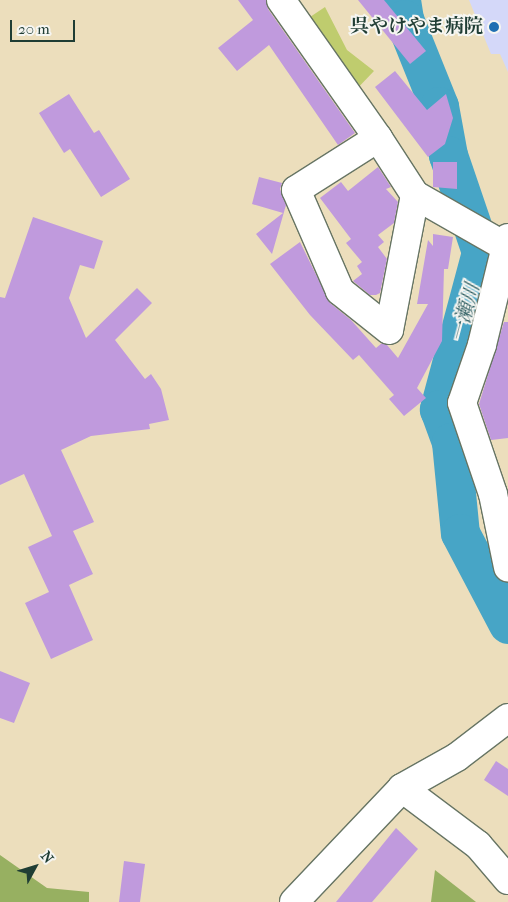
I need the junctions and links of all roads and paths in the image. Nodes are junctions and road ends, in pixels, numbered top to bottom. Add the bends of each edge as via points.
1 (281, 0) edge
2 (378, 138) junction
3 (415, 195) junction
4 (507, 242) edge
5 (502, 515) edge
6 (508, 567) edge
7 (508, 718) edge
8 (402, 788) junction
9 (508, 880) edge
10 (294, 902) edge

1 - 2 street
2 - 3 street
2 - 3 street via 296,190 340,291 389,330
3 - 4 street
4 - 5 street via 482,345 462,403
5 - 6 street
7 - 8 street via 458,757
8 - 9 street via 478,845
8 - 10 street

